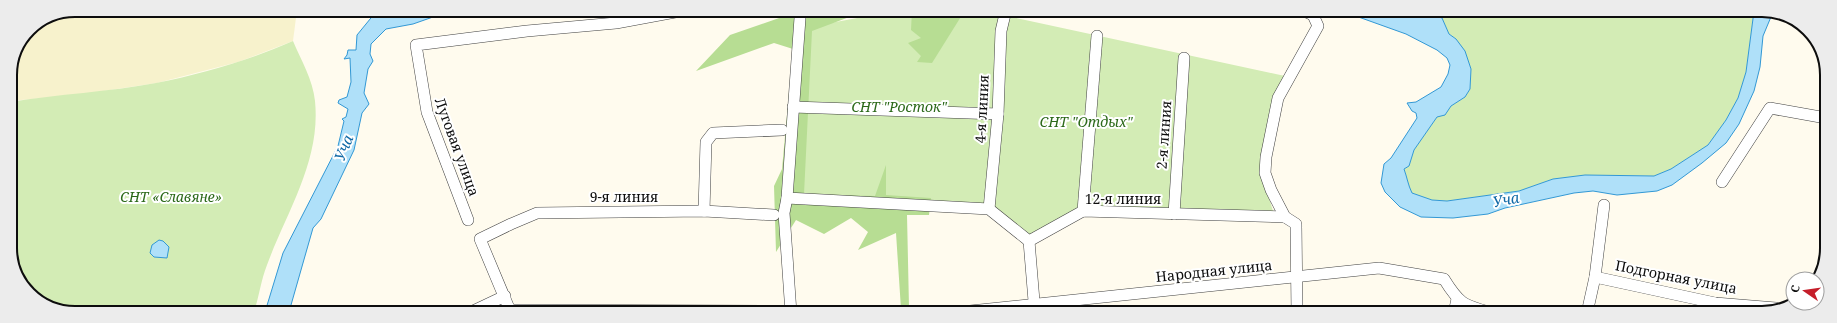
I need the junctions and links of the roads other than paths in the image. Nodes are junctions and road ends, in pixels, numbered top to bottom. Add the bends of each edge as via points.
1 (648, 17) edge
2 (1004, 17) edge
3 (1314, 17) edge
4 (800, 18) dead end
5 (1097, 36) dead end
6 (1184, 58) dead end
7 (793, 107) junction
8 (998, 114) junction
9 (1820, 117) edge
10 (782, 130) dead end
11 (1722, 182) dead end
12 (787, 198) junction
13 (1604, 205) dead end
14 (989, 209) junction
15 (704, 211) junction
16 (1083, 211) junction
17 (1174, 214) junction
18 (774, 215) dead end
19 (1285, 217) junction
20 (468, 220) dead end
21 (1029, 241) junction
22 (1595, 276) junction
23 (1296, 278) junction
24 (505, 296) junction
25 (1457, 299) junction
26 (484, 306) edge
27 (508, 306) edge
28 (786, 306) edge
29 (1034, 306) edge
30 (1051, 306) edge
31 (1297, 306) edge
32 (1456, 306) edge
33 (1467, 306) edge
34 (1589, 306) edge
35 (1708, 306) edge

1 - 20 street, Луговая улица via 616,23 416,45 427,112
2 - 8 street, 4-я линия via 1001,31
3 - 19 street via 1318,26 1278,98 1266,157 1265,173
4 - 7 street
5 - 16 street
6 - 17 street, 2-я линия
7 - 8 street
7 - 12 street
8 - 14 street, 4-я линия
9 - 11 street via 1770,108
10 - 15 street via 713,134 706,142
12 - 14 street
12 - 28 street via 784,212
13 - 22 street
14 - 21 street
15 - 18 street, 9-я линия
15 - 24 street, 9-я линия via 537,213 510,224 480,239
16 - 17 street, 12-я линия
16 - 21 street, 12-я линия
17 - 19 street, 12-я линия
19 - 23 street via 1296,224
21 - 29 street
22 - 34 street
22 - 35 street, Подгорная улица
23 - 25 street, Народная улица via 1379,268 1444,279
23 - 30 street, Народная улица
23 - 31 street
24 - 26 street
24 - 27 street
25 - 32 street
25 - 33 street, Народная улица

